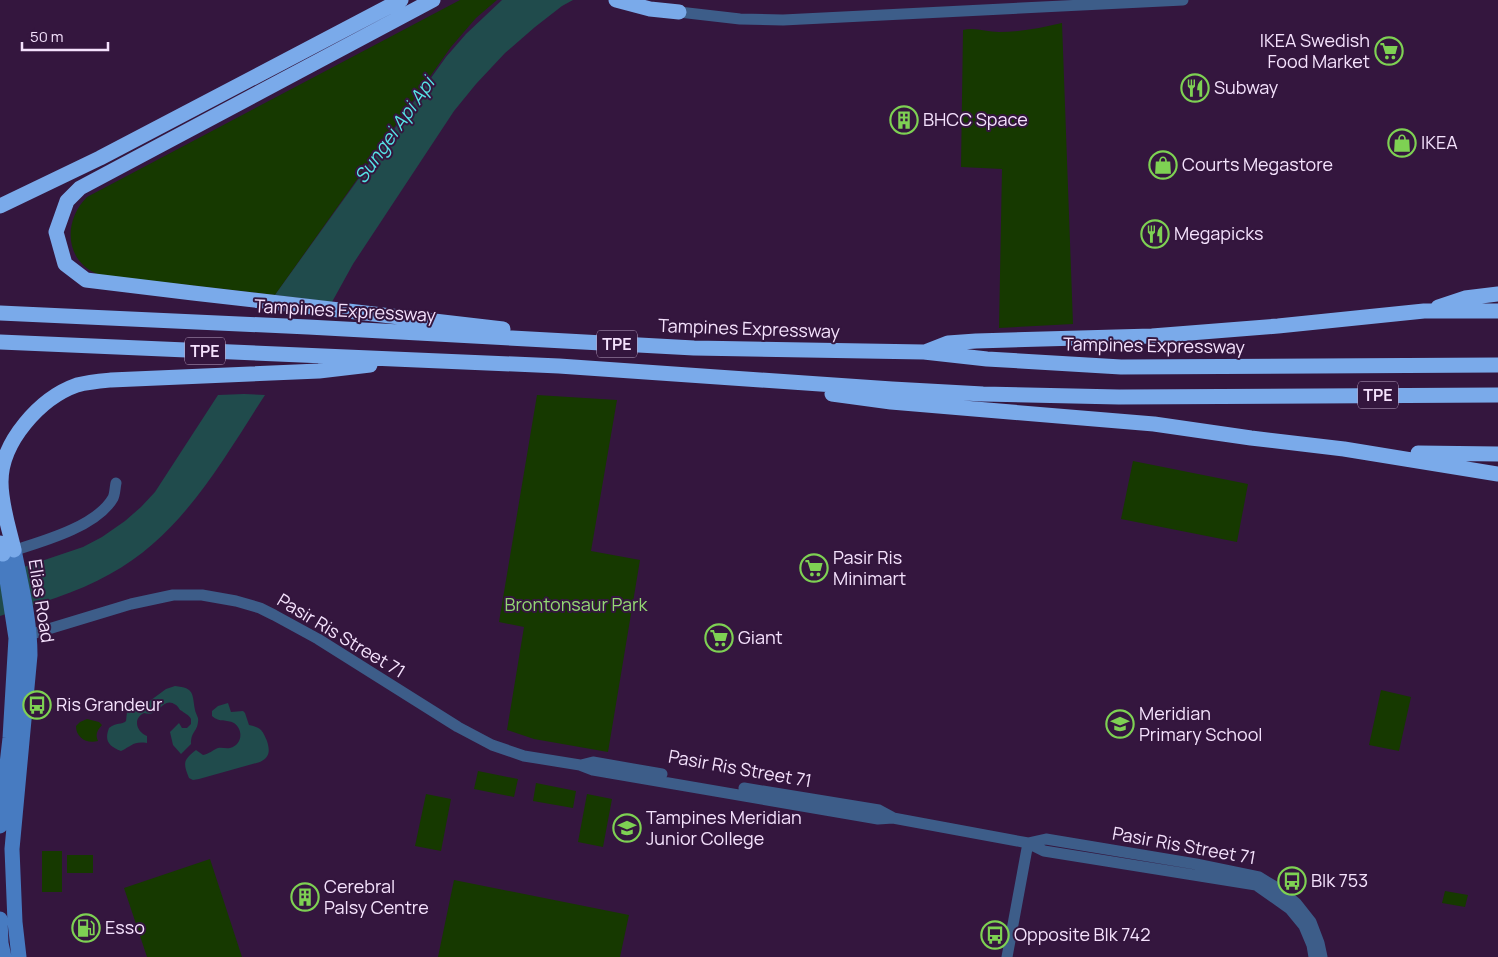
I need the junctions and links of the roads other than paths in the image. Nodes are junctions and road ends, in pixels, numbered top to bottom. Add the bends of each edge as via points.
1 (401, 0) edge
2 (433, 0) edge
3 (616, 0) edge
4 (644, 0) edge
5 (1168, 0) edge
6 (1183, 0) edge
7 (679, 12) junction
8 (0, 206) edge
9 (1498, 294) edge
10 (1424, 311) junction
11 (1498, 311) edge
12 (0, 313) edge
13 (0, 342) edge
14 (632, 344) junction
15 (924, 352) junction
16 (409, 360) junction
17 (1498, 365) edge
18 (693, 376) junction
19 (1498, 395) edge
20 (1344, 449) junction
21 (1498, 454) edge
22 (1498, 474) edge
23 (116, 483) dead end
24 (4, 550) edge
25 (22, 629) junction
26 (0, 826) edge
27 (1028, 843) junction
28 (0, 919) edge
29 (4, 957) edge
30 (19, 957) edge
31 (1007, 957) edge
32 (1314, 957) edge
33 (1322, 957) edge

1 - 8 highway via 100,158
2 - 14 highway via 80,188 67,201 56,232 65,264 86,280
3 - 7 highway
4 - 7 street
5 - 6 street
5 - 7 street via 783,20
9 - 10 highway via 1465,298
10 - 11 highway
10 - 15 highway via 1152,336 956,342
12 - 14 highway, Tampines Expressway / TPE
13 - 16 highway, TPE
14 - 15 highway, Tampines Expressway / TPE
15 - 17 highway, Tampines Expressway / TPE via 1121,367
16 - 18 highway, TPE
16 - 24 highway via 318,371 112,380 78,385 36,410 4,458 1,482
18 - 19 highway, TPE via 992,394 1119,397
18 - 20 highway via 891,402 1154,424
20 - 21 highway
20 - 22 highway
23 - 24 street via 113,497 106,506 72,530 54,538
24 - 25 main road, Elias Road via 13,570
25 - 26 main road, Elias Road
25 - 27 street, Pasir Ris Street 71 via 173,595 202,595 236,602 260,608 458,727 492,745 524,756
25 - 30 main road, Elias Road via 30,655 12,849
27 - 31 street
27 - 32 street, Pasir Ris Street 71 via 1044,850 1256,885 1290,908 1304,926
27 - 33 street, Pasir Ris Street 71 via 1046,839 1259,877 1296,903 1311,922
28 - 29 main road

